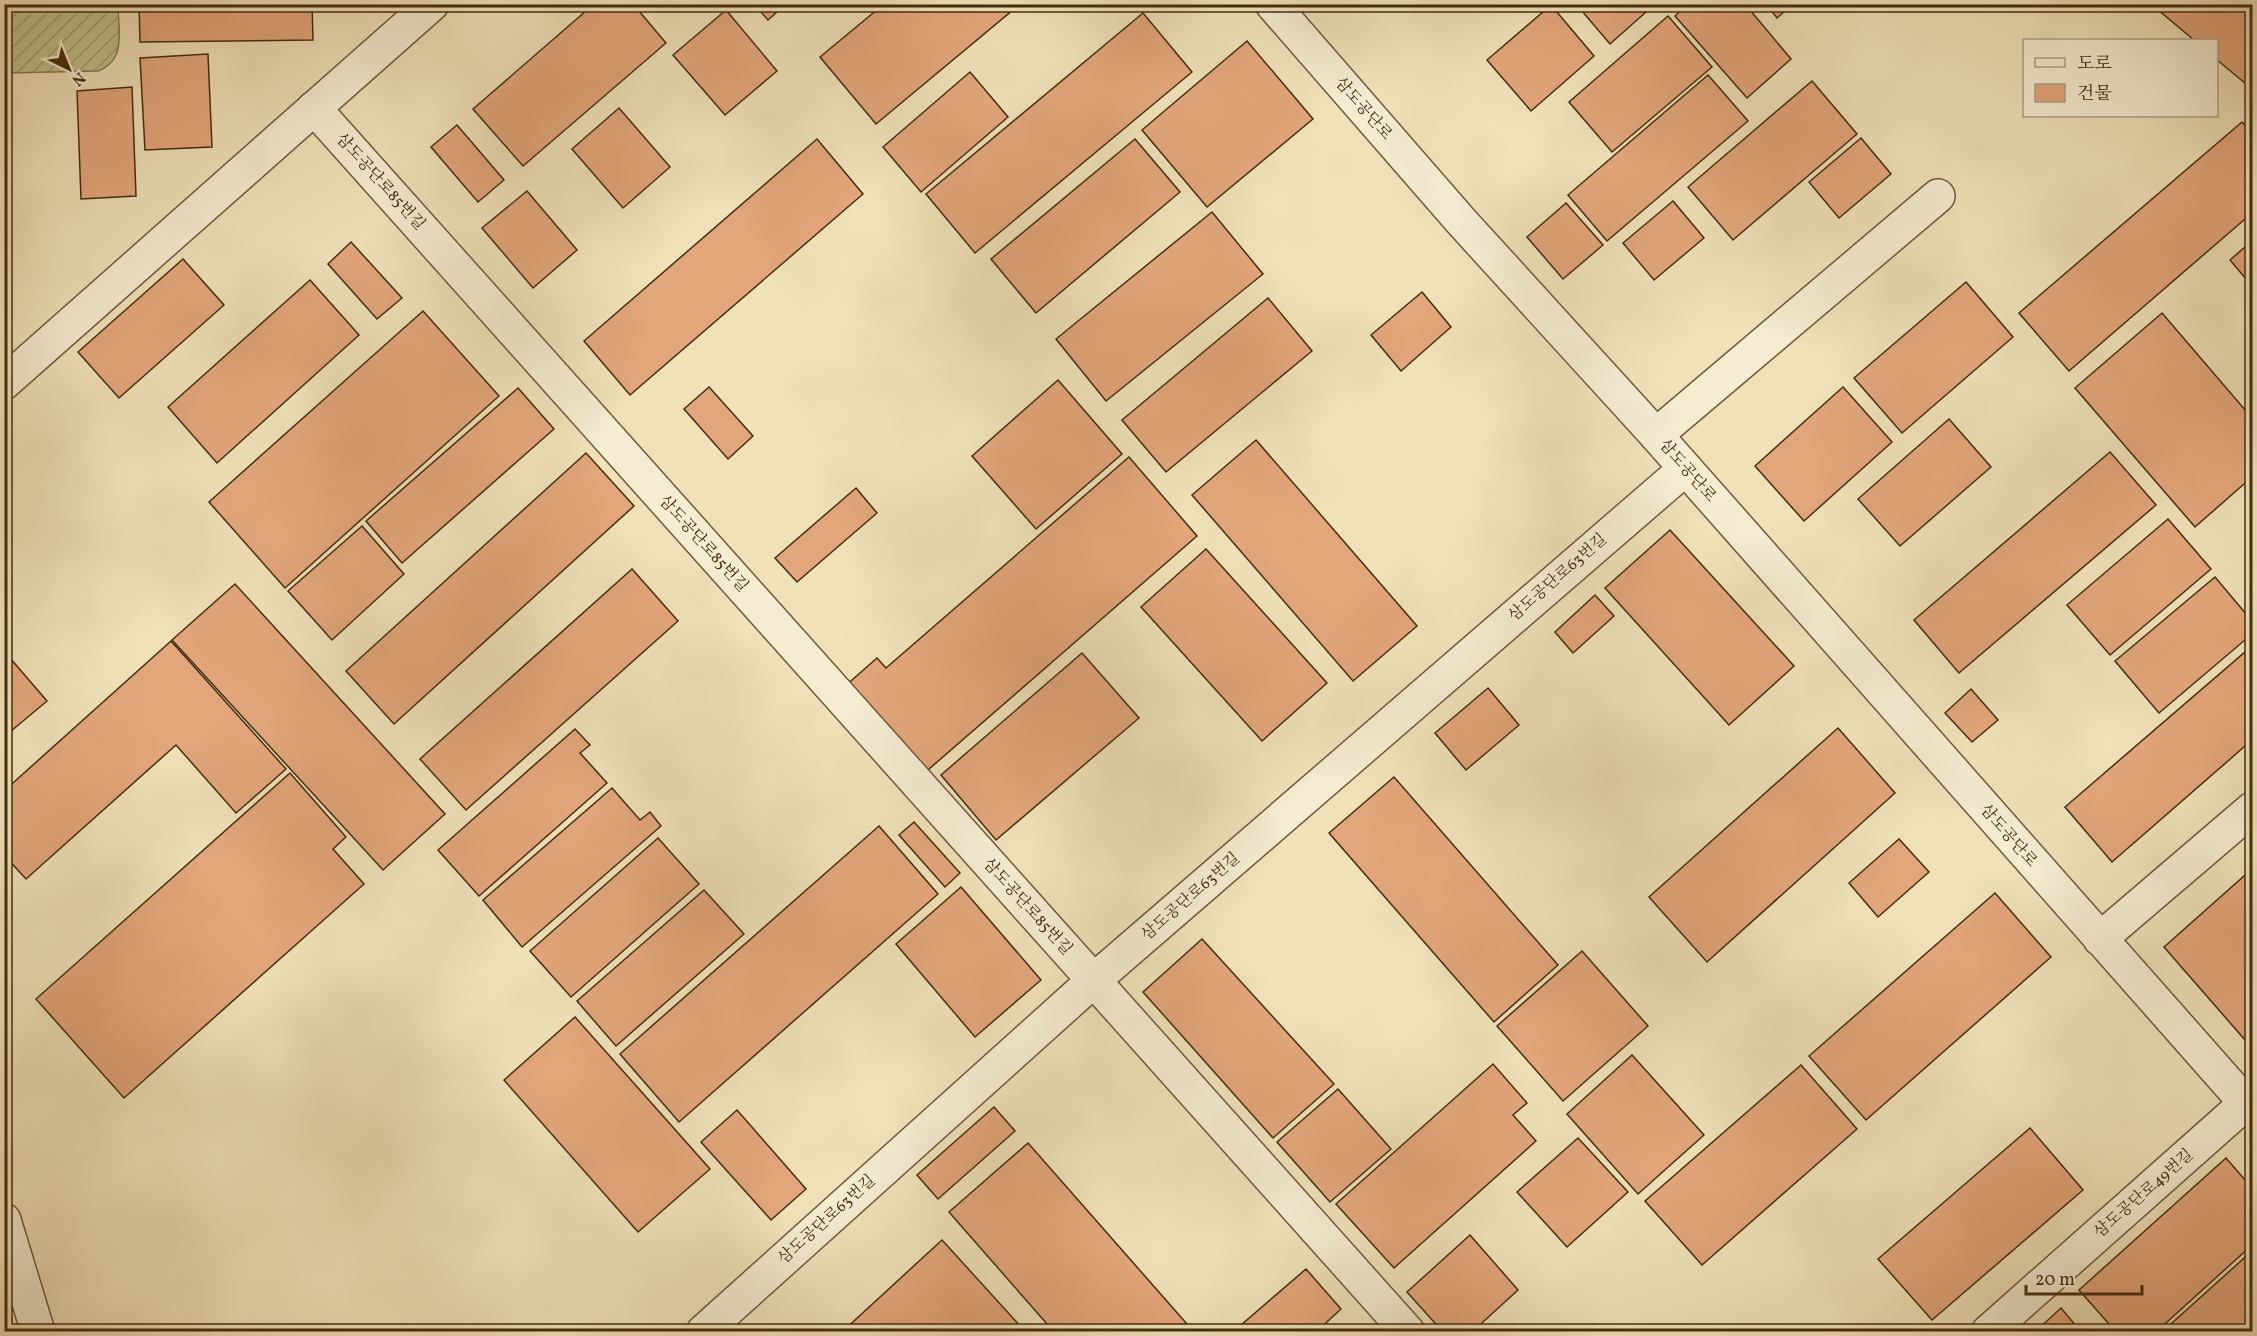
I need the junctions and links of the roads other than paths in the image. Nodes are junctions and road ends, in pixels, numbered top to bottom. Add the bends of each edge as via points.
1 (432, 4) edge
2 (1272, 4) edge
3 (314, 108) junction
4 (1938, 196) dead end
5 (4, 383) edge
6 (1656, 435) junction
7 (1685, 469) junction
8 (2253, 808) edge
9 (2100, 939) junction
10 (1093, 981) junction
11 (2249, 1107) edge
12 (4, 1220) edge
13 (38, 1332) edge
14 (703, 1332) edge
15 (1408, 1332) edge
16 (1988, 1332) edge

1 - 3 street
2 - 6 street, 삼도공단로 via 1461,221
3 - 5 street
3 - 10 street, 삼도공단로85번길
4 - 6 street
6 - 7 street, 삼도공단로
7 - 9 street, 삼도공단로
7 - 10 street, 삼도공단로63번길
8 - 9 street
9 - 11 street, 삼도공단로
10 - 14 street, 삼도공단로63번길
10 - 15 street, 삼도공단로85번길
11 - 16 street, 삼도공단로49번길
12 - 13 street

